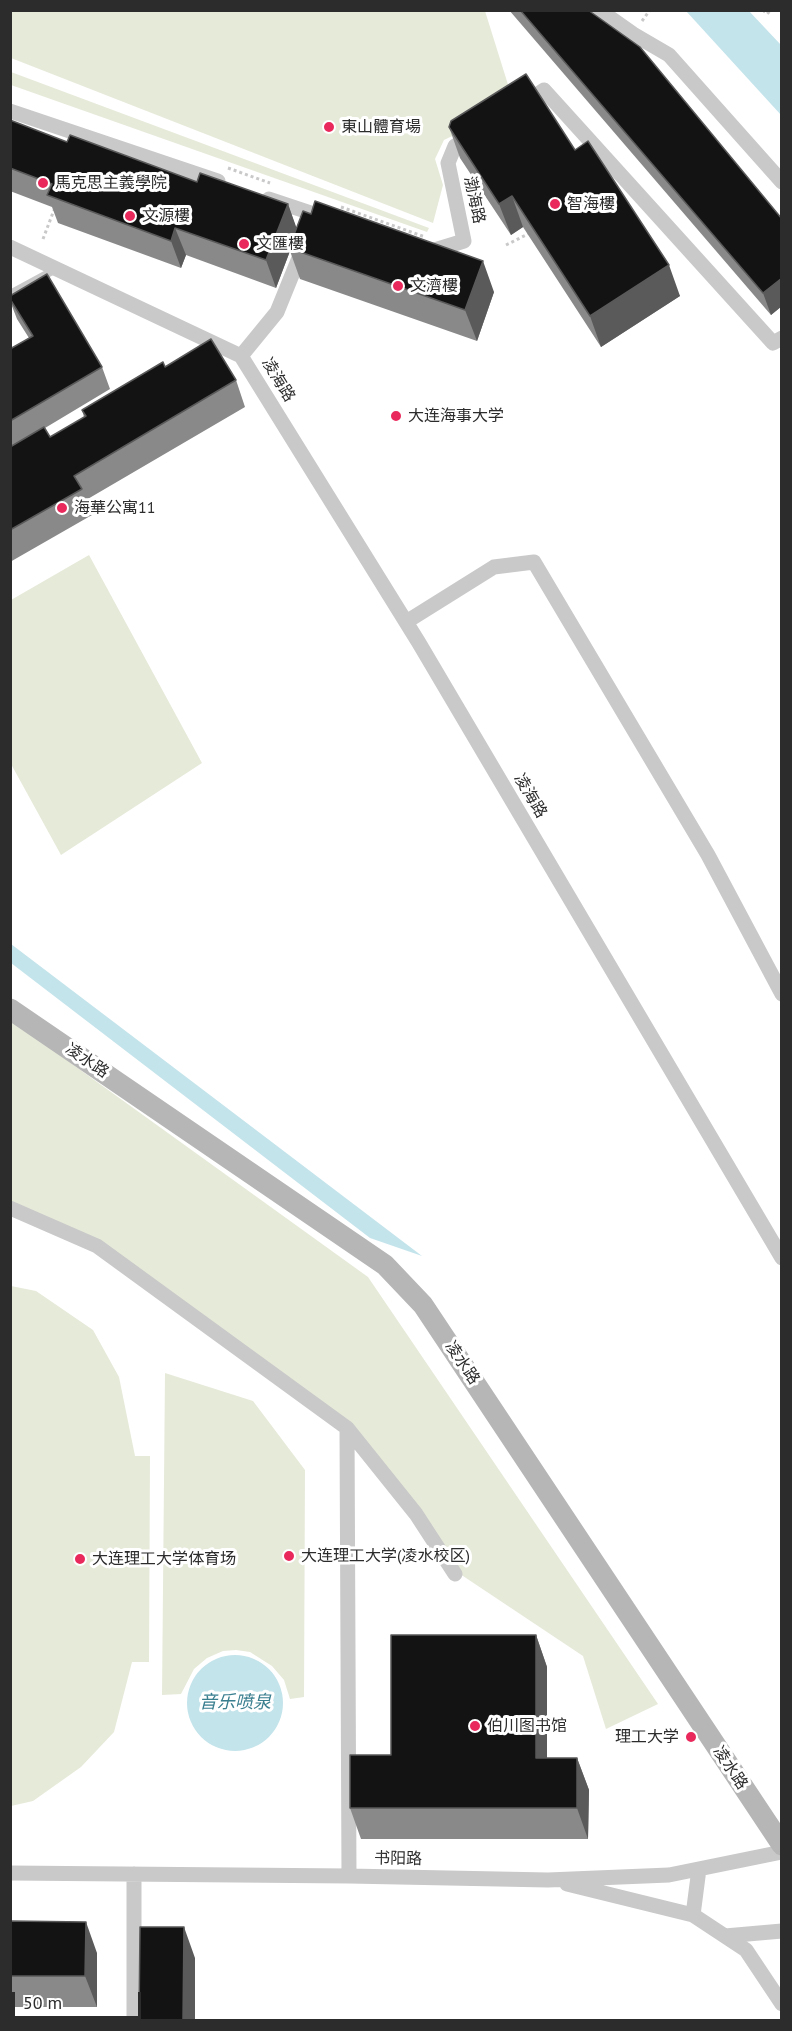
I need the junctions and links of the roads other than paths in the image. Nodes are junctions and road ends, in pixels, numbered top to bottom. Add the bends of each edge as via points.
1 (599, 10) edge
2 (514, 109) edge
3 (10, 111) edge
4 (485, 128) edge
5 (782, 182) edge
6 (227, 184) edge
7 (260, 196) edge
8 (311, 225) junction
9 (346, 225) edge
10 (409, 246) edge
11 (10, 247) edge
12 (58, 268) junction
13 (10, 294) edge
14 (782, 338) edge
15 (242, 356) junction
16 (406, 622) junction
17 (782, 994) edge
18 (10, 1009) edge
19 (10, 1208) edge
20 (782, 1258) edge
21 (347, 1428) junction
22 (455, 1574) dead end
23 (782, 1845) edge
24 (782, 1852) edge
25 (699, 1869) junction
26 (10, 1873) edge
27 (134, 1874) junction
28 (349, 1876) junction
29 (548, 1880) junction
30 (693, 1915) junction
31 (782, 1930) edge
32 (725, 1936) junction
33 (782, 2004) edge
34 (134, 2020) edge

1 - 5 street via 669,55
2 - 14 street via 544,90 772,343
3 - 6 street
4 - 10 street, 渤海路 via 455,146 448,163 464,241 430,253
7 - 8 street
8 - 9 street
8 - 15 street via 278,312
11 - 12 street
12 - 13 lane
12 - 15 street via 216,349
15 - 16 street, 凌海路
16 - 17 street via 494,567 534,562 708,855
16 - 20 street, 凌海路
18 - 23 main road, 凌水路 via 385,1265 423,1305
19 - 21 street via 97,1246
21 - 22 street via 416,1514
21 - 28 street
24 - 25 street, 书阳路
25 - 29 street, 书阳路 via 669,1875
25 - 30 street
26 - 27 street, 书阳路
27 - 28 street, 书阳路
27 - 34 street
28 - 29 street, 书阳路
29 - 30 street
30 - 32 street
31 - 32 street
32 - 33 street via 747,1950

